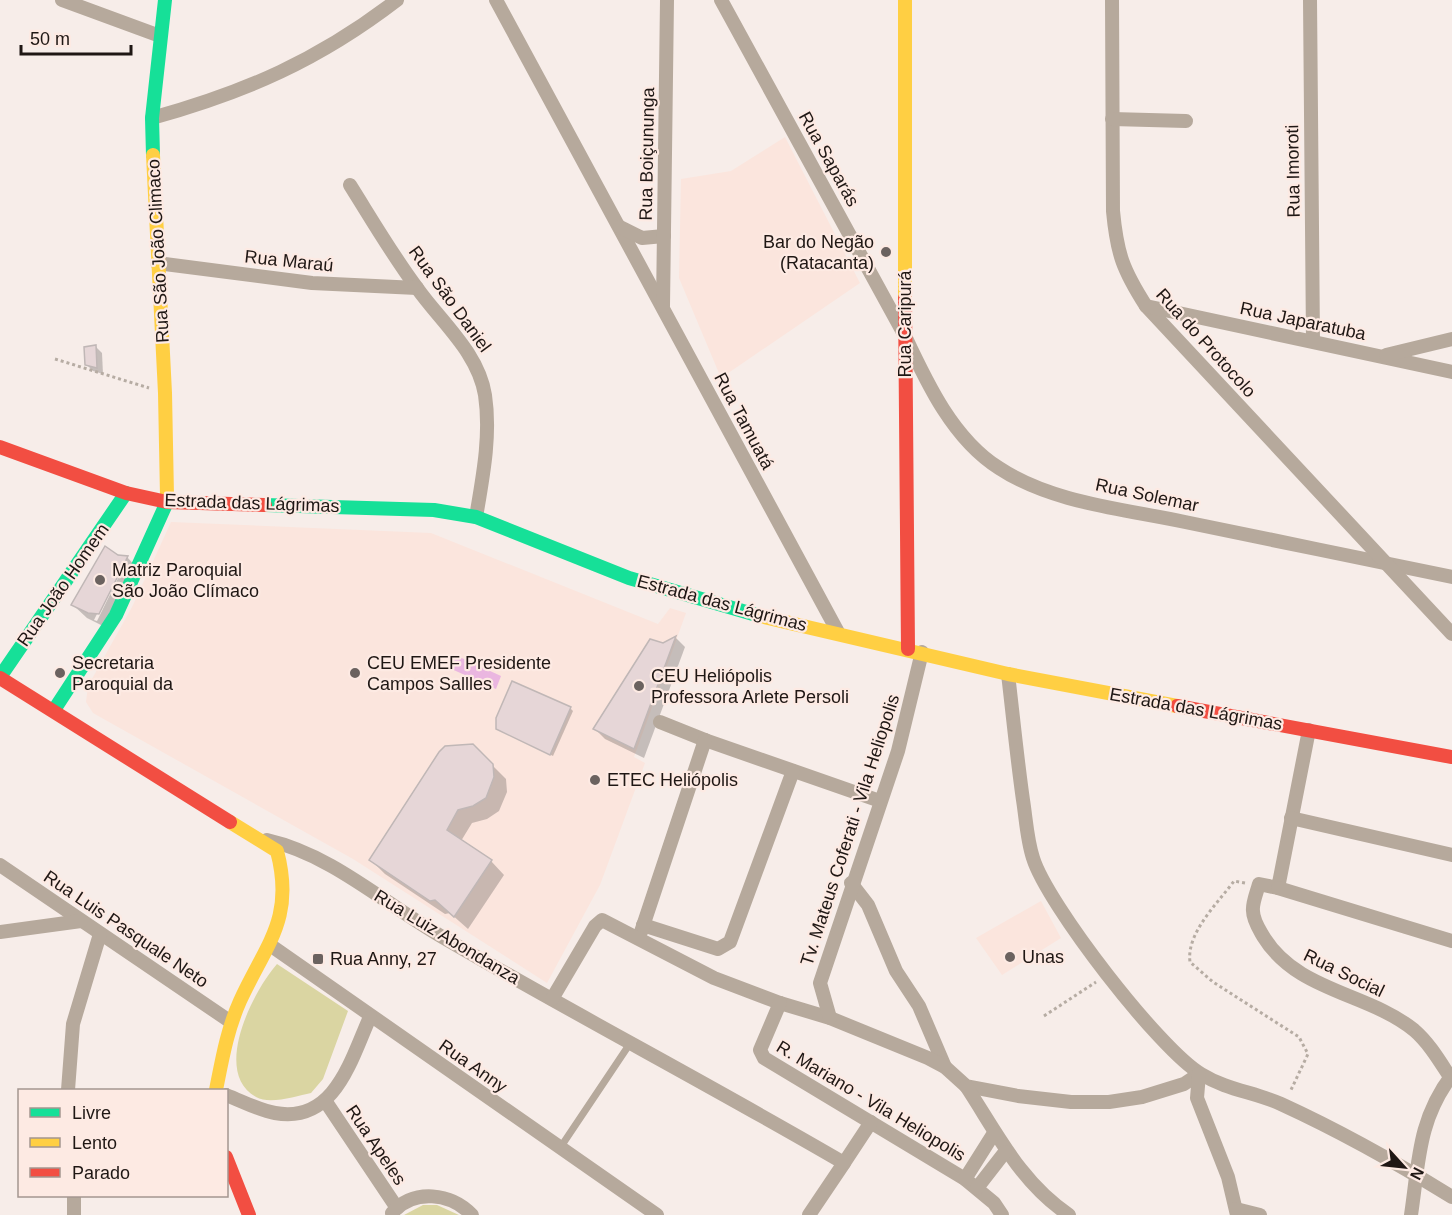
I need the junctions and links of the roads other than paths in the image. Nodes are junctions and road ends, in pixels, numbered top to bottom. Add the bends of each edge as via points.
1 (62, 0) edge
2 (165, 0) edge
3 (397, 0) edge
4 (496, 0) edge
5 (667, 0) edge
6 (721, 0) edge
7 (905, 0) edge
8 (1112, 0) edge
9 (1310, 0) edge
10 (160, 36) junction
11 (152, 118) junction
12 (1112, 119) junction
13 (1186, 121) dead end
14 (350, 185) dead end
15 (618, 225) junction
16 (664, 236) junction
17 (157, 263) junction
18 (417, 288) junction
19 (1146, 306) junction
20 (663, 308) junction
21 (905, 336) junction
22 (1452, 339) edge
23 (1313, 341) junction
24 (1381, 357) junction
25 (1452, 372) edge
26 (0, 447) edge
27 (126, 493) junction
28 (166, 502) junction
29 (476, 517) junction
30 (1386, 563) junction
31 (1452, 577) edge
32 (839, 634) junction
33 (1452, 634) edge
34 (915, 650) junction
35 (1008, 674) junction
36 (0, 677) edge
37 (54, 710) junction
38 (660, 722) dead end
39 (1309, 730) junction
40 (705, 740) junction
41 (1452, 757) edge
42 (793, 771) junction
43 (880, 801) junction
44 (1291, 818) junction
45 (259, 838) junction
46 (1452, 855) edge
47 (0, 865) edge
48 (851, 883) junction
49 (1278, 888) junction
50 (81, 921) junction
51 (641, 931) junction
52 (0, 932) edge
53 (100, 934) junction
54 (1452, 940) edge
55 (270, 945) junction
56 (552, 999) junction
57 (780, 1003) junction
58 (370, 1017) junction
59 (830, 1018) junction
60 (231, 1022) junction
61 (631, 1042) junction
62 (945, 1066) junction
63 (1200, 1074) junction
64 (1451, 1076) edge
65 (966, 1086) junction
66 (68, 1089) edge
67 (216, 1089) edge
68 (228, 1096) edge
69 (326, 1102) junction
70 (871, 1122) junction
71 (994, 1132) junction
72 (560, 1148) junction
73 (1005, 1152) junction
74 (228, 1162) edge
75 (844, 1163) junction
76 (1417, 1176) junction
77 (965, 1179) junction
78 (977, 1188) junction
79 (74, 1197) edge
80 (1452, 1197) edge
81 (394, 1212) edge
82 (1236, 1212) edge
83 (815, 1213) edge
84 (74, 1215) edge
85 (249, 1215) edge
86 (472, 1215) edge
87 (657, 1215) edge
88 (1002, 1215) edge
89 (1069, 1215) edge
90 (1260, 1215) edge
91 (1411, 1215) edge

1 - 10 street
2 - 10 street, Rua São João Climaco
3 - 11 street via 313,57 254,86
4 - 15 street, Rua Tamuatá
5 - 16 street, Rua Boiçununga
6 - 21 street, Rua Saparás
7 - 21 street, Rua Caripurá
8 - 12 street, Rua do Protocolo
9 - 23 street, Rua Imoroti
10 - 11 street, Rua São João Climaco
11 - 17 street, Rua São João Climaco
12 - 13 street
12 - 19 street, Rua do Protocolo via 1116,242 1124,273
14 - 18 street, Rua São Daniel
15 - 16 street via 642,238
15 - 20 street, Rua Tamuatá
16 - 20 street, Rua Boiçununga
17 - 18 street, Rua Maraú via 312,283
17 - 28 street, Rua São João Climaco via 165,393
18 - 29 street, Rua São Daniel via 476,365 485,393 488,422
19 - 23 street, Rua Japaratuba
19 - 30 street, Rua do Protocolo
20 - 32 street, Rua Tamuatá
21 - 30 street, Rua Solemar via 947,414 975,448 997,467 1024,482 1087,502
21 - 34 street, Rua Caripurá
22 - 24 street
23 - 24 street, Rua Japaratuba
24 - 25 street, Rua Japaratuba
26 - 27 street, Estrada das Lágrimas
27 - 28 street, Estrada das Lágrimas
27 - 36 street, Rua João Homem
28 - 29 street, Estrada das Lágrimas via 434,510
28 - 37 street via 116,615
29 - 32 street, Estrada das Lágrimas via 640,582
30 - 31 street, Rua Solemar
30 - 33 street, Rua do Protocolo
32 - 34 street, Estrada das Lágrimas
34 - 35 street, Estrada das Lágrimas
34 - 43 street, Tv. Mateus Coferati - Vila Heliopolis via 912,700
35 - 39 street, Estrada das Lágrimas
35 - 63 street via 1032,857 1043,884 1169,1049
36 - 37 street, Rua Luiz Abondanza
37 - 45 street, Rua Luiz Abondanza
38 - 40 street
39 - 41 street, Estrada das Lágrimas
39 - 44 street
40 - 42 street
40 - 51 street
42 - 43 street
42 - 51 street via 730,942 718,949
43 - 48 street, Tv. Mateus Coferati - Vila Heliopolis
44 - 46 street
44 - 49 street
45 - 55 street via 277,851 286,887
45 - 56 street, Rua Luiz Abondanza via 291,846 327,864 442,937
47 - 50 street, Rua Luis Pasquale Neto
48 - 59 street, Tv. Mateus Coferati - Vila Heliopolis via 820,983
48 - 62 street via 868,905 896,971 919,1006
49 - 54 street
49 - 64 street, Rua Social via 1259,884 1252,911 1270,948 1303,975 1413,1030
50 - 52 street
50 - 53 street, Rua Luis Pasquale Neto
51 - 56 street via 598,922
51 - 57 street via 714,978
53 - 60 street, Rua Luis Pasquale Neto
53 - 66 street via 73,1024
55 - 58 street, Rua Anny
55 - 60 street
56 - 61 street, Rua Luiz Abondanza
57 - 59 street
57 - 70 street, R. Mariano - Vila Heliopolis via 761,1054
58 - 69 street via 340,1083
58 - 72 street, Rua Anny
59 - 62 street
60 - 67 street
61 - 72 lane
61 - 75 street, Rua Luiz Abondanza
62 - 65 street
63 - 65 street via 1184,1084 1142,1097 1109,1102 1061,1101
63 - 76 street via 1334,1128
63 - 82 street via 1197,1098 1228,1177
64 - 76 street via 1433,1103 1423,1129
65 - 71 street
68 - 69 street via 276,1113 300,1112
69 - 81 street, Rua Apeles
70 - 75 street
70 - 77 street, R. Mariano - Vila Heliopolis
71 - 73 street
71 - 77 street
72 - 87 street, Rua Anny
73 - 78 street
73 - 89 street via 1045,1197
74 - 85 street
75 - 83 street
76 - 80 street
76 - 91 street
77 - 78 street, R. Mariano - Vila Heliopolis
78 - 88 street, R. Mariano - Vila Heliopolis
79 - 84 street
81 - 86 street via 412,1199 430,1195 448,1198
82 - 90 street

